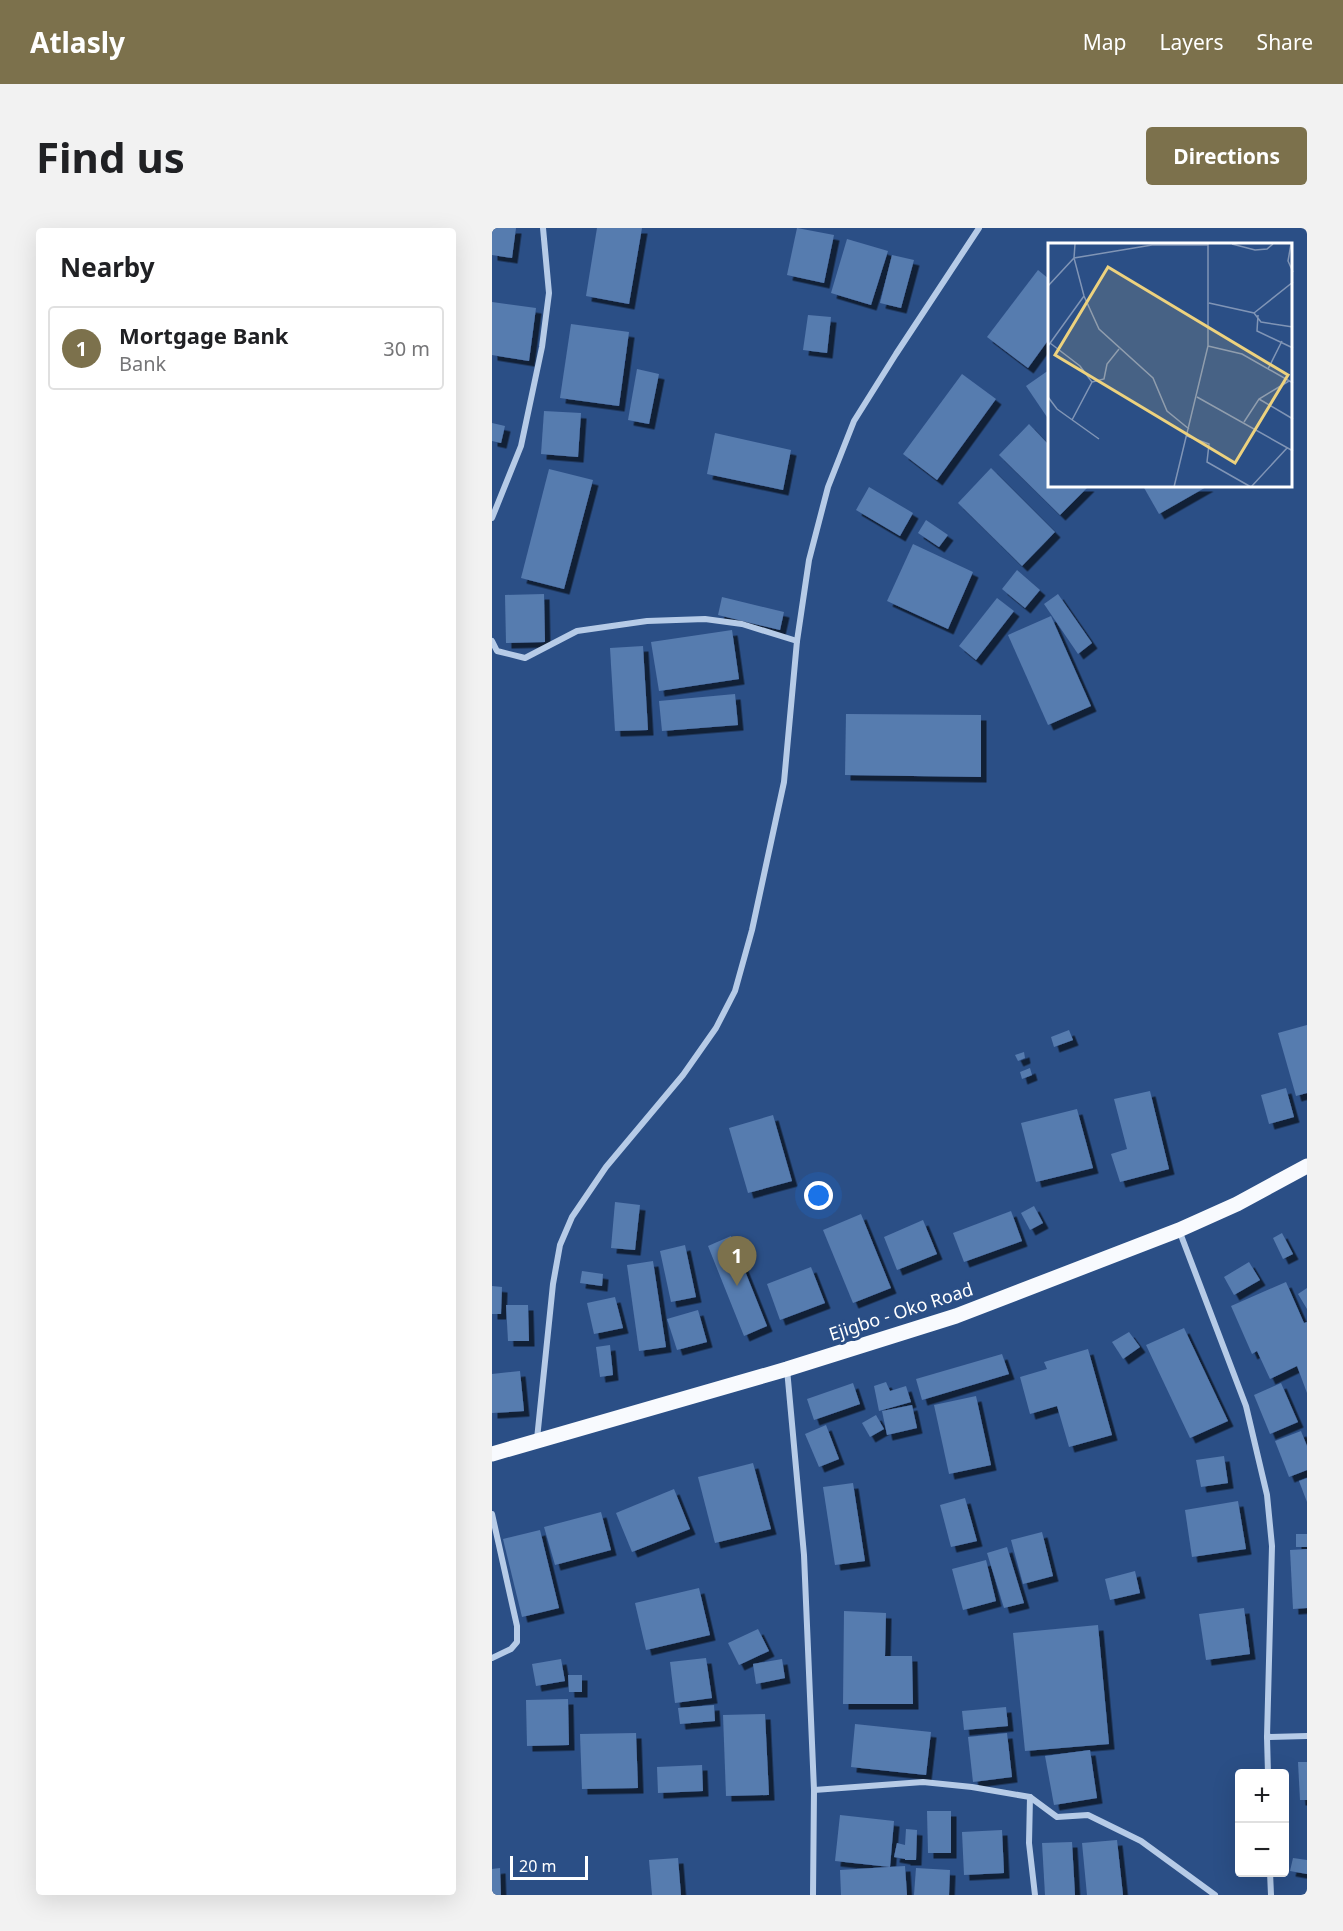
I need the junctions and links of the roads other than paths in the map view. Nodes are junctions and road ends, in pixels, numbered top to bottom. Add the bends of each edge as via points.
1 (543, 228) edge
2 (980, 228) edge
3 (492, 518) edge
4 (492, 641) edge
5 (797, 641) junction
6 (1307, 1166) edge
7 (1179, 1230) junction
8 (787, 1369) junction
9 (537, 1440) junction
10 (492, 1454) edge
11 (492, 1514) edge
12 (492, 1658) edge
13 (1307, 1736) edge
14 (1267, 1737) junction
15 (1268, 1769) edge
16 (814, 1790) junction
17 (1030, 1797) junction
18 (1270, 1877) edge
19 (813, 1895) edge
20 (1035, 1895) edge
21 (1215, 1895) edge
22 (1271, 1895) edge

1 - 3 street via 549,293 542,347 521,446
2 - 5 street via 854,421 828,487 814,539
4 - 5 street via 497,651 525,658 577,631 647,621 705,619 742,624
5 - 9 street via 784,782 735,991 716,1028 683,1075 606,1167 572,1217 560,1245 553,1284
6 - 7 main road, Ejigbo - Oko Road
7 - 8 main road, Ejigbo - Oko Road via 956,1316
7 - 14 street via 1246,1406 1267,1496 1272,1546
8 - 9 main road, Ejigbo - Oko Road
8 - 16 street via 804,1555
9 - 10 main road, Ejigbo - Oko Road
11 - 12 street via 517,1626 517,1642
13 - 14 street
14 - 15 street
16 - 17 street via 923,1782
16 - 19 street
17 - 20 street via 1029,1843
17 - 21 street via 1058,1817 1088,1815 1141,1841
18 - 22 street

